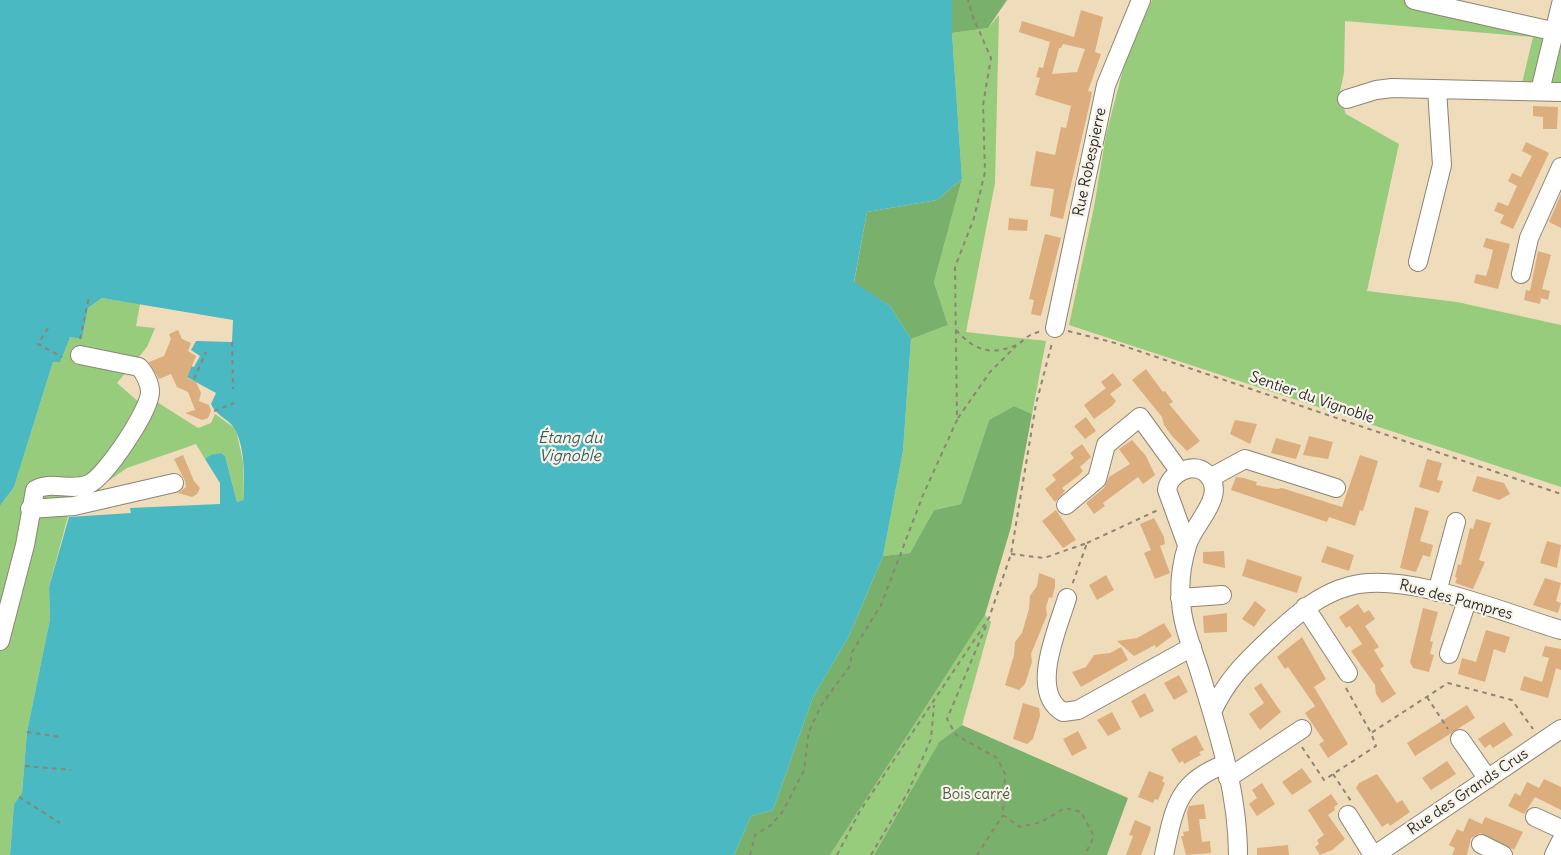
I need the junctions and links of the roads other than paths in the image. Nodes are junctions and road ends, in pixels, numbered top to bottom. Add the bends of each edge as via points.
1 (1141, 0) edge
2 (1414, 0) edge
3 (1561, 4) edge
4 (1558, 32) edge
5 (1437, 90) junction
6 (1540, 91) junction
7 (1561, 92) edge
8 (1347, 99) dead end
9 (1561, 166) edge
10 (1418, 262) dead end
11 (1521, 274) dead end
12 (1055, 328) road end
13 (80, 347) road end
14 (1180, 472) junction
15 (1210, 478) junction
16 (174, 483) dead end
17 (1336, 488) dead end
18 (1066, 505) dead end
19 (30, 509) junction
20 (1456, 522) dead end
21 (1187, 545) junction
22 (1437, 592) junction
23 (1222, 595) dead end
24 (1067, 598) road end
25 (1180, 598) junction
26 (1467, 601) junction
27 (1305, 607) junction
28 (4, 611) edge
29 (1561, 630) edge
30 (0, 641) edge
31 (1192, 647) junction
32 (1449, 654) dead end
33 (1199, 670) junction
34 (1236, 671) junction
35 (1348, 673) road end
36 (1212, 712) junction
37 (1561, 729) edge
38 (1298, 732) road end
39 (1460, 740) road end
40 (1227, 771) junction
41 (1488, 779) junction
42 (1348, 815) road end
43 (1535, 817) dead end
44 (1561, 830) edge
45 (1481, 844) dead end
46 (1164, 855) edge
47 (1239, 855) edge
48 (1374, 855) edge
49 (1503, 855) edge

1 - 12 street, Rue Robespierre via 1106,85
2 - 4 street
3 - 4 street
4 - 6 street
5 - 6 street
5 - 8 street via 1385,89
5 - 10 street via 1442,165
6 - 7 street
9 - 11 street via 1529,238
13 - 19 street via 139,368 149,388 149,400 104,474 80,487 38,488
14 - 15 street via 1200,470
14 - 18 street via 1140,417 1106,445 1097,479
14 - 21 street via 1168,485 1170,504
15 - 17 street via 1245,459
15 - 21 street via 1212,503
16 - 19 street via 74,506
19 - 28 street via 25,545
20 - 22 street
21 - 25 street
22 - 26 street, Rue des Pampres
22 - 27 street, Rue des Pampres via 1381,582 1318,590
23 - 25 street
24 - 31 street via 1046,672 1051,698 1063,712 1078,710
25 - 31 street
26 - 29 street, Rue des Pampres
26 - 32 street
27 - 34 street, Rue des Pampres
27 - 35 street
28 - 30 street
31 - 33 street
33 - 34 street via 1220,675
33 - 36 street
34 - 36 street, Rue des Pampres via 1223,687
36 - 40 street
37 - 41 street, Rue des Grands Crus
38 - 40 street
39 - 41 street
40 - 46 street via 1201,774 1185,789 1175,809
40 - 47 street
41 - 48 street, Rue des Grands Crus
42 - 48 street
43 - 44 street
45 - 49 street

